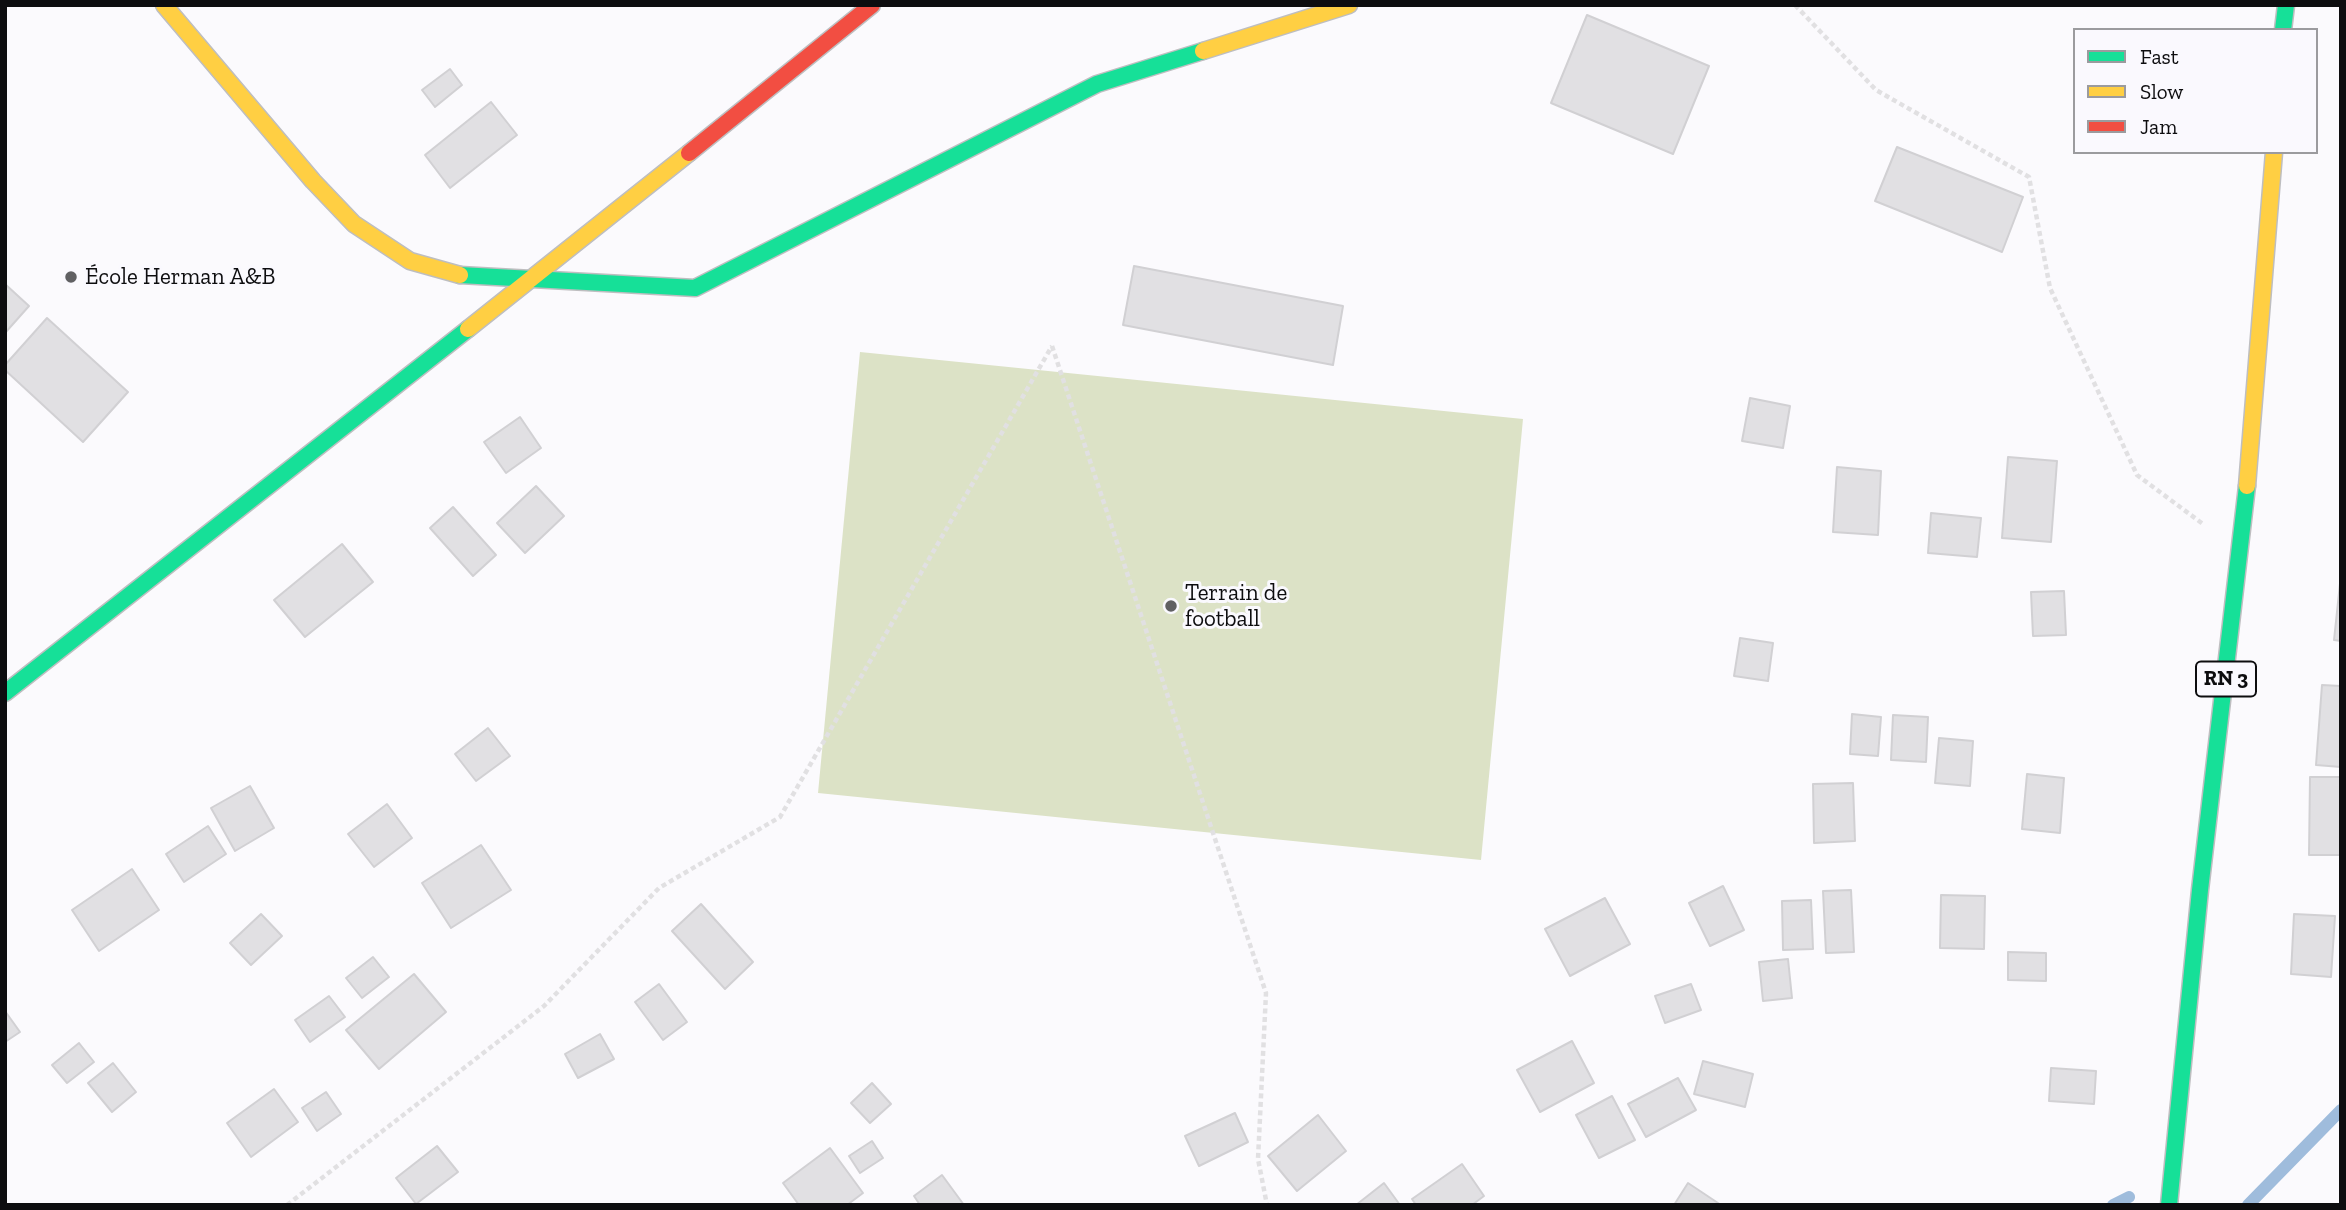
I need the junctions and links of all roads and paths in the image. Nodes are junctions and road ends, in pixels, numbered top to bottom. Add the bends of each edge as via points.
1 (164, 5) edge
2 (872, 5) edge
3 (1349, 5) edge
4 (1794, 5) edge
5 (2286, 5) edge
6 (2283, 28) edge
7 (2274, 154) edge
8 (532, 279) junction
9 (2242, 552) junction
10 (5, 693) edge
11 (287, 1205) edge
12 (1266, 1205) edge
13 (2169, 1205) edge

1 - 8 main road via 354,224 410,261 451,274
2 - 8 main road
3 - 8 main road via 1097,84 695,288
4 - 9 path via 1877,90 2029,177 2050,288 2137,475
5 - 6 main road
7 - 9 main road, RN 3
8 - 10 main road
9 - 13 main road, RN 3 via 2200,890
11 - 12 path via 544,1006 659,888 780,817 1052,346 1266,993 1258,1159

